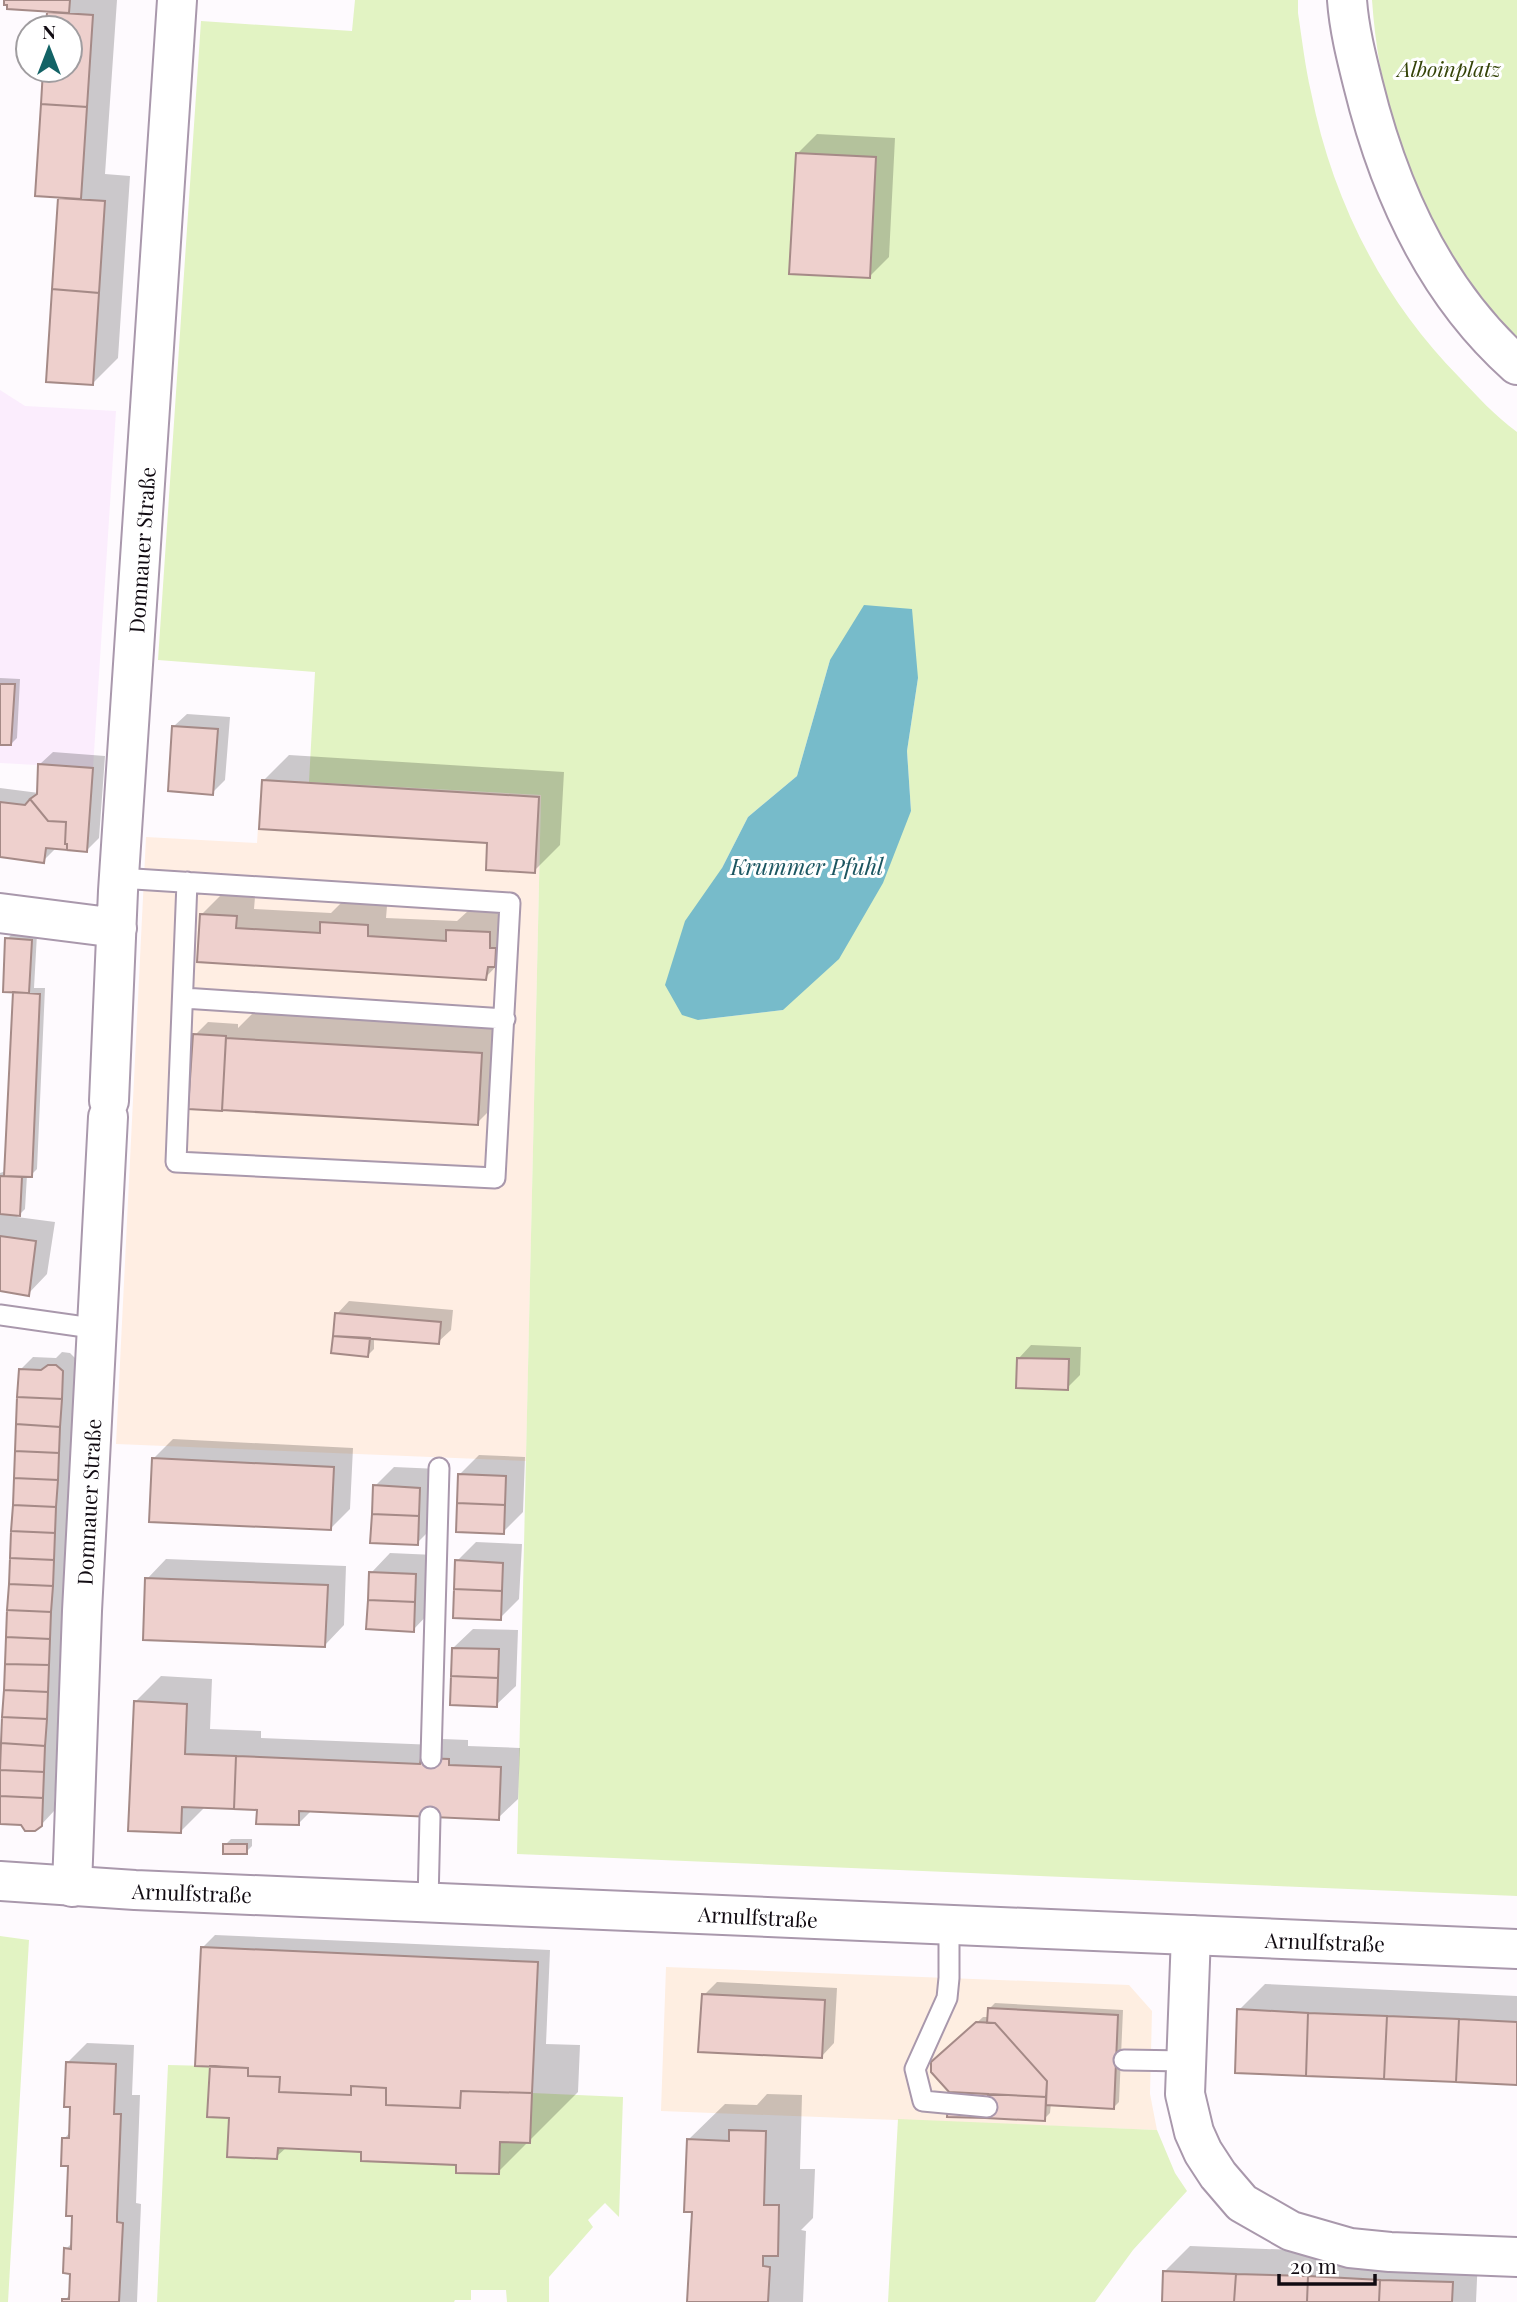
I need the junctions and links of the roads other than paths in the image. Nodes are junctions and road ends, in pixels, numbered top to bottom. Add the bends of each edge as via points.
1 (177, 0) edge
2 (1347, 0) edge
3 (1517, 365) edge
4 (120, 878) junction
5 (187, 882) junction
6 (0, 913) edge
7 (117, 928) junction
8 (183, 998) junction
9 (505, 1019) junction
10 (0, 1315) edge
11 (99, 1329) junction
12 (439, 1468) dead end
13 (431, 1758) dead end
14 (430, 1817) dead end
15 (0, 1881) edge
16 (72, 1887) junction
17 (428, 1902) junction
18 (949, 1925) junction
19 (1191, 1935) junction
20 (1517, 1949) edge
21 (1124, 2060) dead end
22 (1185, 2061) junction
23 (987, 2107) dead end
24 (1517, 2257) edge

1 - 4 street, Domnauer Straße
2 - 3 street via 1356,57 1390,176 1420,240 1457,301
4 - 5 lane
4 - 7 street, Domnauer Straße
5 - 8 lane
5 - 9 lane via 510,903
6 - 7 street
7 - 11 street, Domnauer Straße
8 - 9 lane
8 - 9 lane via 176,1162 495,1178
10 - 11 lane
11 - 16 street, Domnauer Straße
12 - 13 lane
14 - 17 lane
15 - 16 street, Arnulfstraße
16 - 17 street, Arnulfstraße
17 - 18 street, Arnulfstraße
18 - 19 street, Arnulfstraße
18 - 23 lane via 947,1998 915,2069 923,2101
19 - 20 street, Arnulfstraße
19 - 22 street
21 - 22 lane
22 - 24 street via 1185,2094 1203,2152 1242,2203 1266,2218 1291,2231 1350,2248

